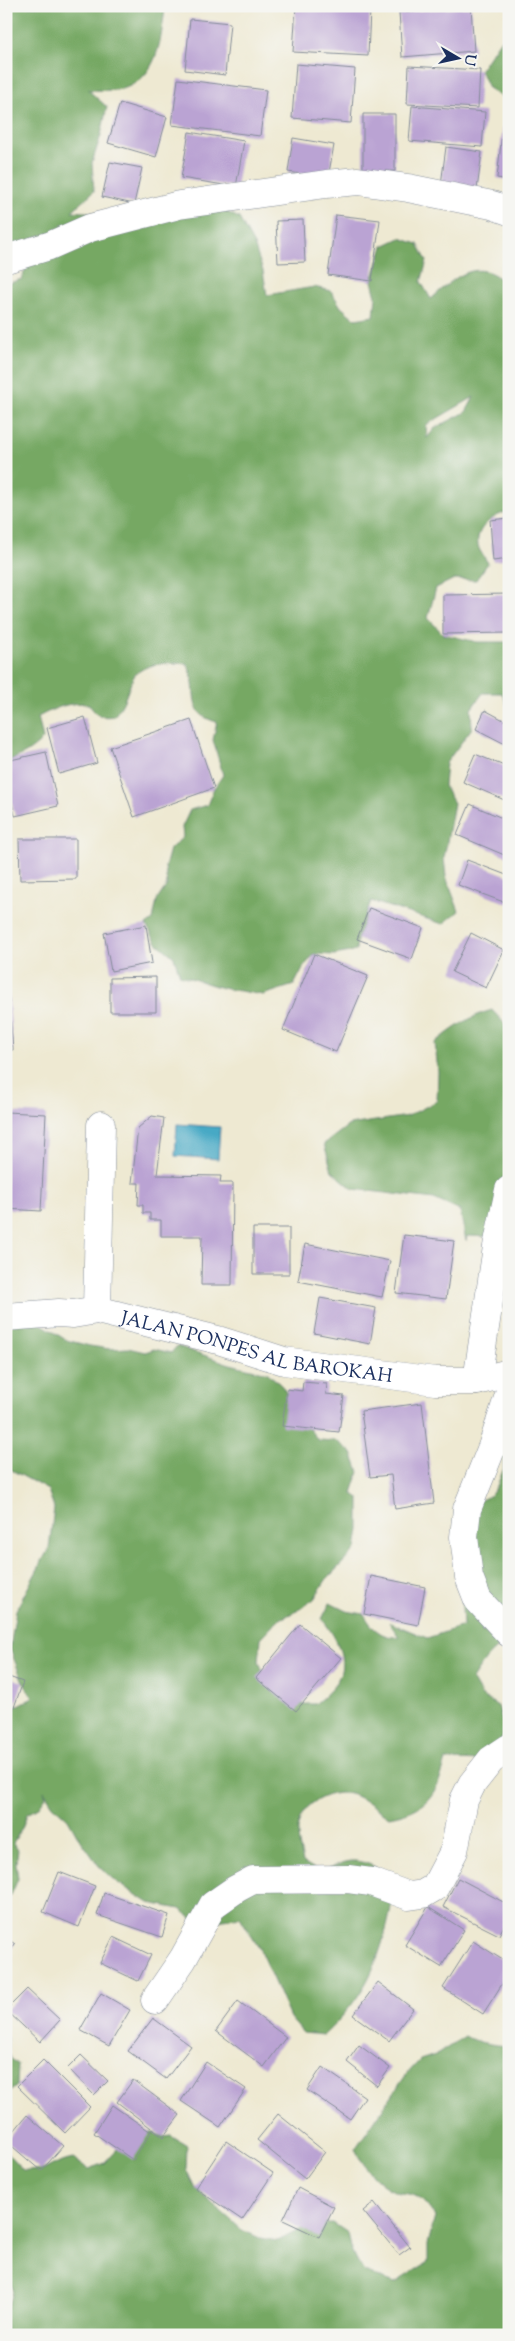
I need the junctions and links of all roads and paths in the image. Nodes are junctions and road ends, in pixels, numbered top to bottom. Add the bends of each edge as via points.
1 (509, 211) edge
2 (6, 259) edge
3 (101, 1125) dead end
4 (509, 1190) edge
5 (97, 1310) junction
6 (6, 1317) edge
7 (509, 1373) edge
8 (477, 1381) junction
9 (509, 1395) edge
10 (509, 1633) edge
11 (509, 1748) edge
12 (155, 2000) dead end

1 - 2 street via 408,188 358,181 326,184 179,205 90,228 49,246
3 - 5 street
4 - 8 street
5 - 6 street, JALAN PONPES AL BAROKAH
5 - 8 street, JALAN PONPES AL BAROKAH via 218,1340 284,1361 435,1381
7 - 8 street, JALAN PONPES AL BAROKAH
9 - 10 street via 469,1502 464,1537 469,1577 478,1600
11 - 12 street via 491,1760 472,1784 464,1800 454,1851 436,1887 423,1894 409,1896 371,1882 348,1879 253,1880 213,1905 183,1959

